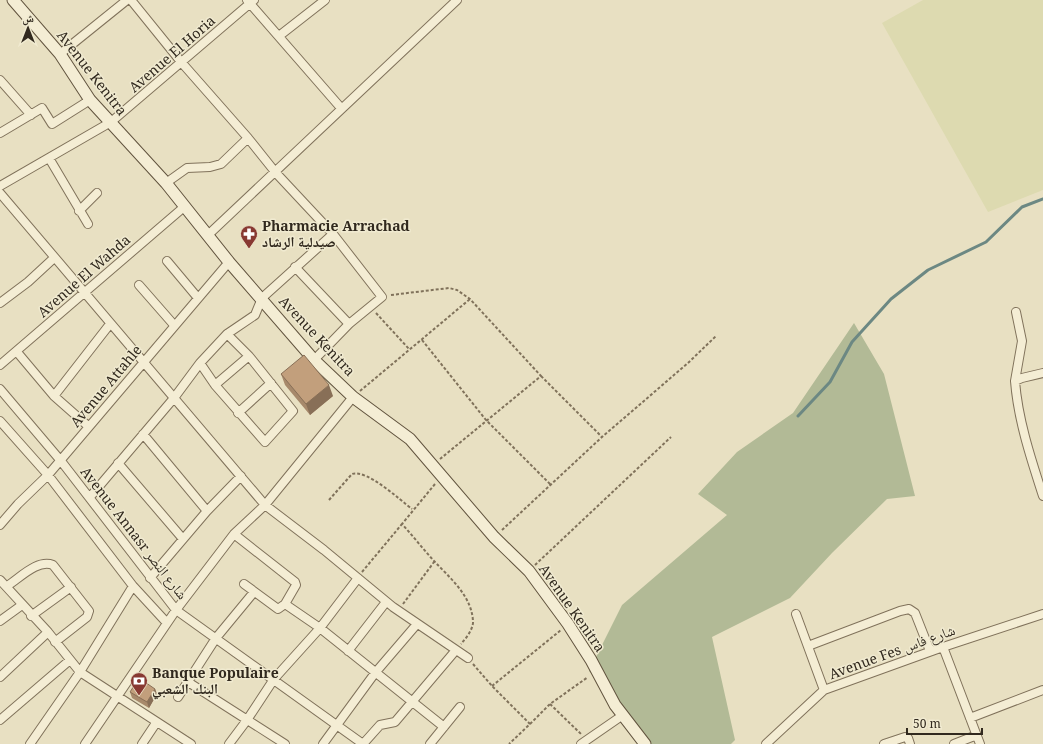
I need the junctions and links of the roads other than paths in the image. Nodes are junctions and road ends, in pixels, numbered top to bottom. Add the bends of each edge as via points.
1 (13, 0) edge
2 (127, 0) edge
3 (131, 0) edge
4 (325, 0) edge
5 (457, 0) edge
6 (251, 1) edge
7 (279, 36) junction
8 (60, 54) junction
9 (182, 63) junction
10 (0, 80) edge
11 (90, 100) junction
12 (341, 108) junction
13 (31, 115) junction
14 (111, 122) junction
15 (0, 133) edge
16 (248, 138) junction
17 (49, 158) junction
18 (276, 172) junction
19 (166, 184) junction
20 (0, 186) edge
21 (0, 193) edge
22 (97, 193) dead end
23 (184, 207) junction
24 (79, 211) junction
25 (88, 224) dead end
26 (333, 234) junction
27 (208, 235) junction
28 (54, 258) junction
29 (167, 261) dead end
30 (229, 262) junction
31 (295, 267) junction
32 (139, 285) dead end
33 (85, 292) junction
34 (198, 298) junction
35 (262, 298) junction
36 (0, 303) edge
37 (1016, 312) dead end
38 (110, 324) junction
39 (349, 324) junction
40 (174, 326) junction
41 (227, 334) junction
42 (16, 352) junction
43 (249, 356) junction
44 (314, 360) junction
45 (143, 362) junction
46 (200, 363) junction
47 (0, 365) edge
48 (1043, 374) edge
49 (1015, 381) junction
50 (271, 382) junction
51 (215, 385) junction
52 (0, 390) edge
53 (54, 396) junction
54 (353, 397) junction
55 (174, 398) junction
56 (238, 413) junction
57 (0, 421) edge
58 (88, 426) junction
59 (143, 434) junction
60 (61, 461) junction
61 (118, 463) junction
62 (48, 476) junction
63 (240, 476) junction
64 (90, 496) junction
65 (1043, 496) edge
66 (265, 505) junction
67 (207, 511) junction
68 (0, 525) edge
69 (234, 534) junction
70 (183, 539) junction
71 (150, 578) junction
72 (358, 578) junction
73 (0, 580) edge
74 (244, 584) dead end
75 (7, 586) junction
76 (133, 586) junction
77 (71, 587) junction
78 (254, 592) junction
79 (386, 602) junction
80 (285, 604) junction
81 (22, 605) junction
82 (176, 610) junction
83 (796, 614) dead end
84 (1043, 614) edge
85 (31, 616) junction
86 (0, 621) edge
87 (167, 623) junction
88 (417, 624) junction
89 (320, 628) junction
90 (48, 632) junction
91 (216, 638) junction
92 (55, 642) junction
93 (808, 646) junction
94 (943, 646) junction
95 (456, 650) junction
96 (348, 651) junction
97 (930, 651) junction
98 (468, 658) road end
99 (70, 660) junction
100 (80, 672) junction
101 (375, 673) junction
102 (0, 676) edge
103 (274, 679) junction
104 (188, 682) junction
105 (824, 690) junction
106 (1043, 690) edge
107 (118, 696) junction
108 (178, 697) dead end
109 (413, 702) junction
110 (460, 707) dead end
111 (623, 715) junction
112 (970, 718) junction
113 (0, 720) edge
114 (247, 720) junction
115 (156, 723) junction
116 (337, 724) junction
117 (444, 727) junction
118 (977, 735) junction
119 (584, 742) edge
120 (186, 743) edge
121 (30, 744) edge
122 (85, 744) edge
123 (142, 744) edge
124 (229, 744) edge
125 (285, 744) edge
126 (323, 744) edge
127 (363, 744) edge
128 (430, 744) edge
129 (645, 744) edge
130 (766, 744) edge
131 (884, 744) edge
132 (910, 744) edge
133 (954, 744) edge
134 (980, 744) edge

1 - 8 street, Avenue Kenitra
2 - 8 street
3 - 9 street
4 - 7 street
5 - 12 street
6 - 7 street
6 - 9 street, Avenue El Horia
7 - 12 street
8 - 11 street, Avenue Kenitra
9 - 14 street, Avenue El Horia
9 - 16 street
10 - 13 street
11 - 13 street via 52,124 42,108
11 - 14 street, Avenue Kenitra
12 - 18 street
13 - 15 street
14 - 17 street, Avenue El Horia
14 - 19 street, Avenue Kenitra
16 - 18 street
16 - 19 street via 221,164 187,168
17 - 20 street, Avenue El Horia
17 - 24 street
18 - 26 street
18 - 27 street
19 - 23 street, Avenue Kenitra
21 - 28 street
22 - 24 street
23 - 27 street, Avenue Kenitra
23 - 33 street, Avenue El Wahda
24 - 25 street
26 - 31 street
26 - 39 street via 382,297
27 - 30 street, Avenue Kenitra
28 - 33 street
28 - 36 street
29 - 34 street
30 - 34 street, Avenue Attahle
30 - 35 street, Avenue Kenitra
31 - 35 street
31 - 39 street
32 - 40 street
33 - 38 street
33 - 42 street, Avenue El Wahda
34 - 40 street, Avenue Attahle
35 - 41 street via 255,315
35 - 44 street, Avenue Kenitra
37 - 49 street via 1022,341
38 - 45 street
38 - 53 street
39 - 44 street
40 - 45 street, Avenue Attahle
41 - 43 street
41 - 46 street
42 - 47 street, Avenue El Wahda
42 - 53 street
43 - 50 street
43 - 51 street
44 - 54 street, Avenue Kenitra
45 - 55 street
45 - 58 street, Avenue Attahle
46 - 51 street
46 - 55 street
48 - 49 street
49 - 65 street via 1021,418
50 - 56 street
50 - 56 street via 293,411 265,442
51 - 56 street
52 - 60 street, Avenue Annasr شارع النصر
53 - 58 street
54 - 66 street
54 - 111 street, Avenue Kenitra via 410,439 494,538 529,571 568,624
55 - 59 street
55 - 63 street
57 - 62 street
58 - 60 street, Avenue Attahle
59 - 61 street
59 - 67 street
60 - 62 street, Avenue Attahle
60 - 64 street, Avenue Annasr شارع النصر
61 - 64 street
61 - 70 street
62 - 68 street, Avenue Attahle
62 - 76 street
63 - 66 street
63 - 67 street
64 - 71 street, Avenue Annasr شارع النصر
66 - 69 street
66 - 72 street
67 - 70 street
69 - 80 street via 295,582 295,588
69 - 82 street
70 - 71 street
71 - 82 street, Avenue Annasr شارع النصر
72 - 79 street
72 - 89 street
73 - 75 street
74 - 78 street
75 - 77 street via 38,565 49,564 53,565
75 - 81 street
76 - 87 street
76 - 100 street
77 - 85 street
77 - 92 street via 88,608 89,613
78 - 80 street via 276,608 281,608
78 - 91 street
79 - 88 street
79 - 96 street
80 - 89 street
81 - 85 street
81 - 86 street
82 - 87 street
82 - 91 street, Avenue Annasr شارع النصر
83 - 93 street
84 - 94 street, Avenue Fes شارع فاس
85 - 90 street
87 - 107 street
88 - 95 street
88 - 101 street
89 - 96 street
89 - 103 street
90 - 92 street
90 - 102 street
91 - 103 street, Avenue Annasr شارع النصر
91 - 104 street
92 - 99 street
93 - 97 street via 910,609 915,613
93 - 105 street
94 - 97 street, Avenue Fes شارع فاس
94 - 112 street
95 - 98 street
95 - 109 street
96 - 101 street
97 - 105 street, Avenue Fes شارع فاس
99 - 100 street
99 - 113 street
100 - 107 street
100 - 121 street
101 - 109 street
101 - 116 street
103 - 114 street
103 - 116 street, Avenue Annasr شارع النصر
104 - 108 street
104 - 114 street
105 - 130 street, Avenue Fes شارع فاس
106 - 112 street
107 - 115 street
107 - 122 street
109 - 117 street
109 - 127 street via 395,722 380,725
110 - 117 street
111 - 119 street
111 - 129 street, Avenue Kenitra
112 - 118 street
114 - 124 street
114 - 125 street
115 - 120 street
115 - 123 street
116 - 126 street
116 - 127 street, Avenue Annasr شارع النصر
117 - 128 street
118 - 133 street
118 - 134 street
131 - 132 street via 902,737 907,738

